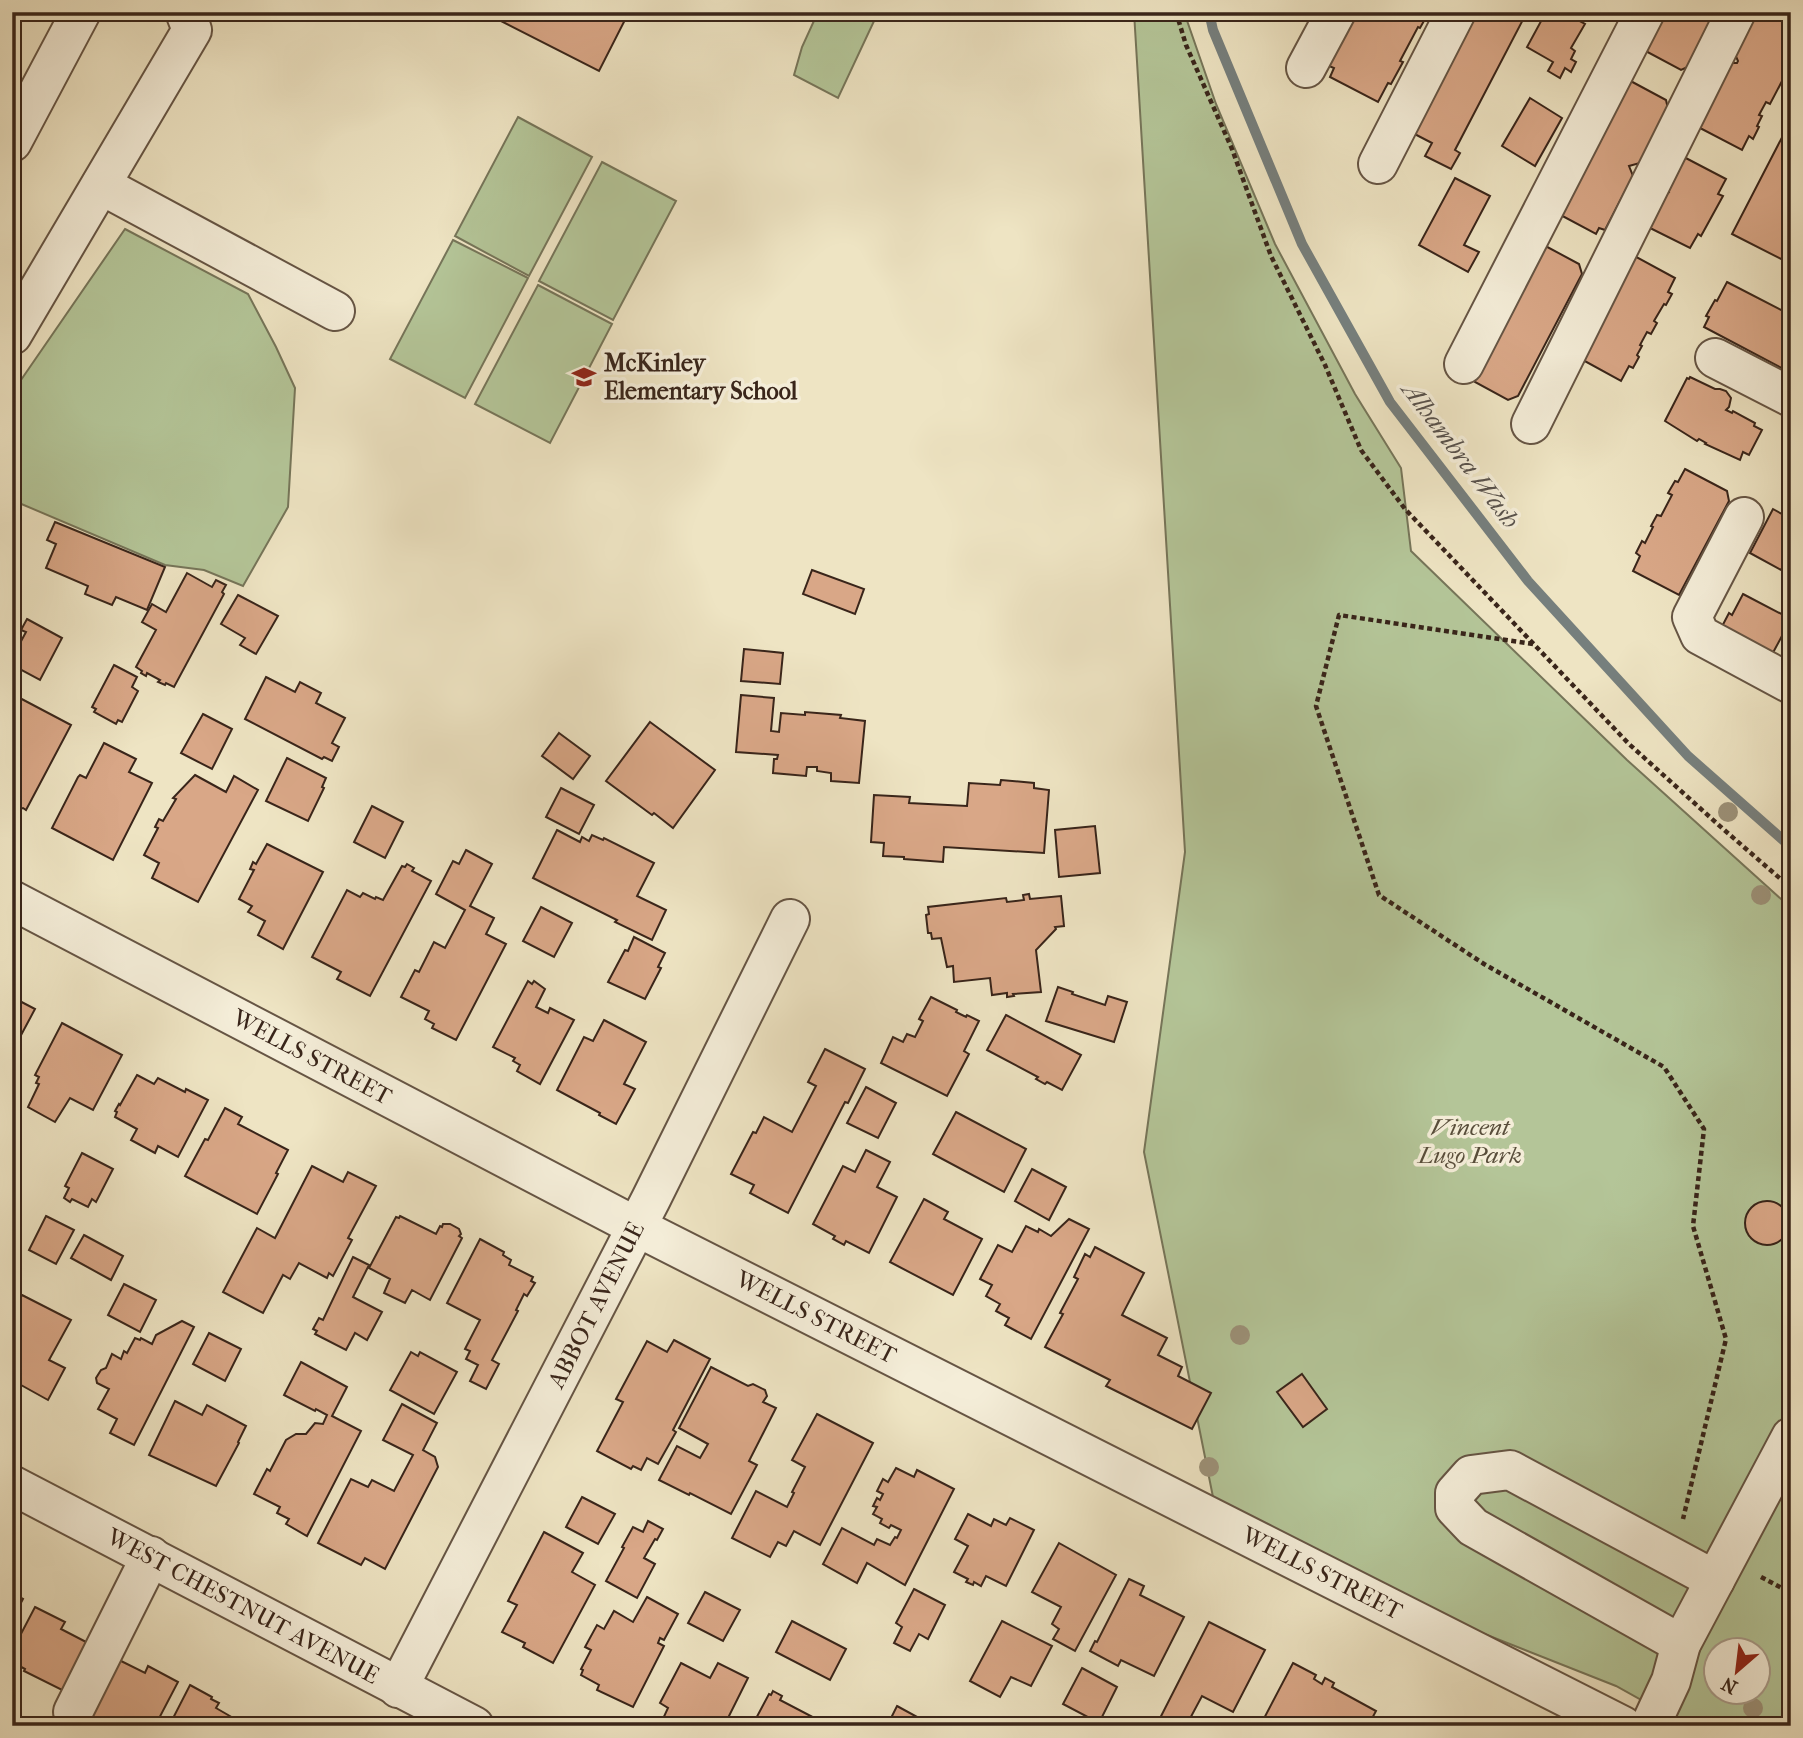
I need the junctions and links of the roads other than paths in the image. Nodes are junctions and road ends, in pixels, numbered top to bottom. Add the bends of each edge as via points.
1 (81, 12) edge
2 (185, 12) edge
3 (1336, 12) edge
4 (1456, 12) edge
5 (1645, 12) edge
6 (1736, 12) edge
7 (1306, 68) dead end
8 (12, 142) edge
9 (1378, 164) dead end
10 (101, 185) junction
11 (335, 311) dead end
12 (12, 335) edge
13 (1715, 358) dead end
14 (1464, 364) dead end
15 (1791, 397) edge
16 (1531, 424) dead end
17 (1744, 517) dead end
18 (1791, 684) edge
19 (12, 900) edge
20 (790, 919) dead end
21 (637, 1227) junction
22 (1791, 1437) edge
23 (12, 1485) edge
24 (151, 1556) junction
25 (1721, 1569) junction
26 (1681, 1643) junction
27 (398, 1688) junction
28 (73, 1712) dead end
29 (474, 1726) edge
30 (1623, 1726) edge
31 (1650, 1726) edge

1 - 8 street
2 - 10 street via 192,30
3 - 7 street
4 - 9 street
5 - 14 street
6 - 16 street
10 - 11 street
10 - 12 street
13 - 15 street
17 - 18 street via 1692,617 1700,635
19 - 21 street, WELLS STREET
20 - 21 street, ABBOT AVENUE
21 - 27 street, ABBOT AVENUE
21 - 30 street, WELLS STREET
22 - 25 street
23 - 24 street, WEST CHESTNUT AVENUE
24 - 27 street, WEST CHESTNUT AVENUE
24 - 28 street
25 - 26 street
25 - 26 street via 1510,1470 1471,1475 1455,1493 1455,1508 1473,1527
26 - 31 street via 1671,1681
27 - 29 street, WEST CHESTNUT AVENUE

